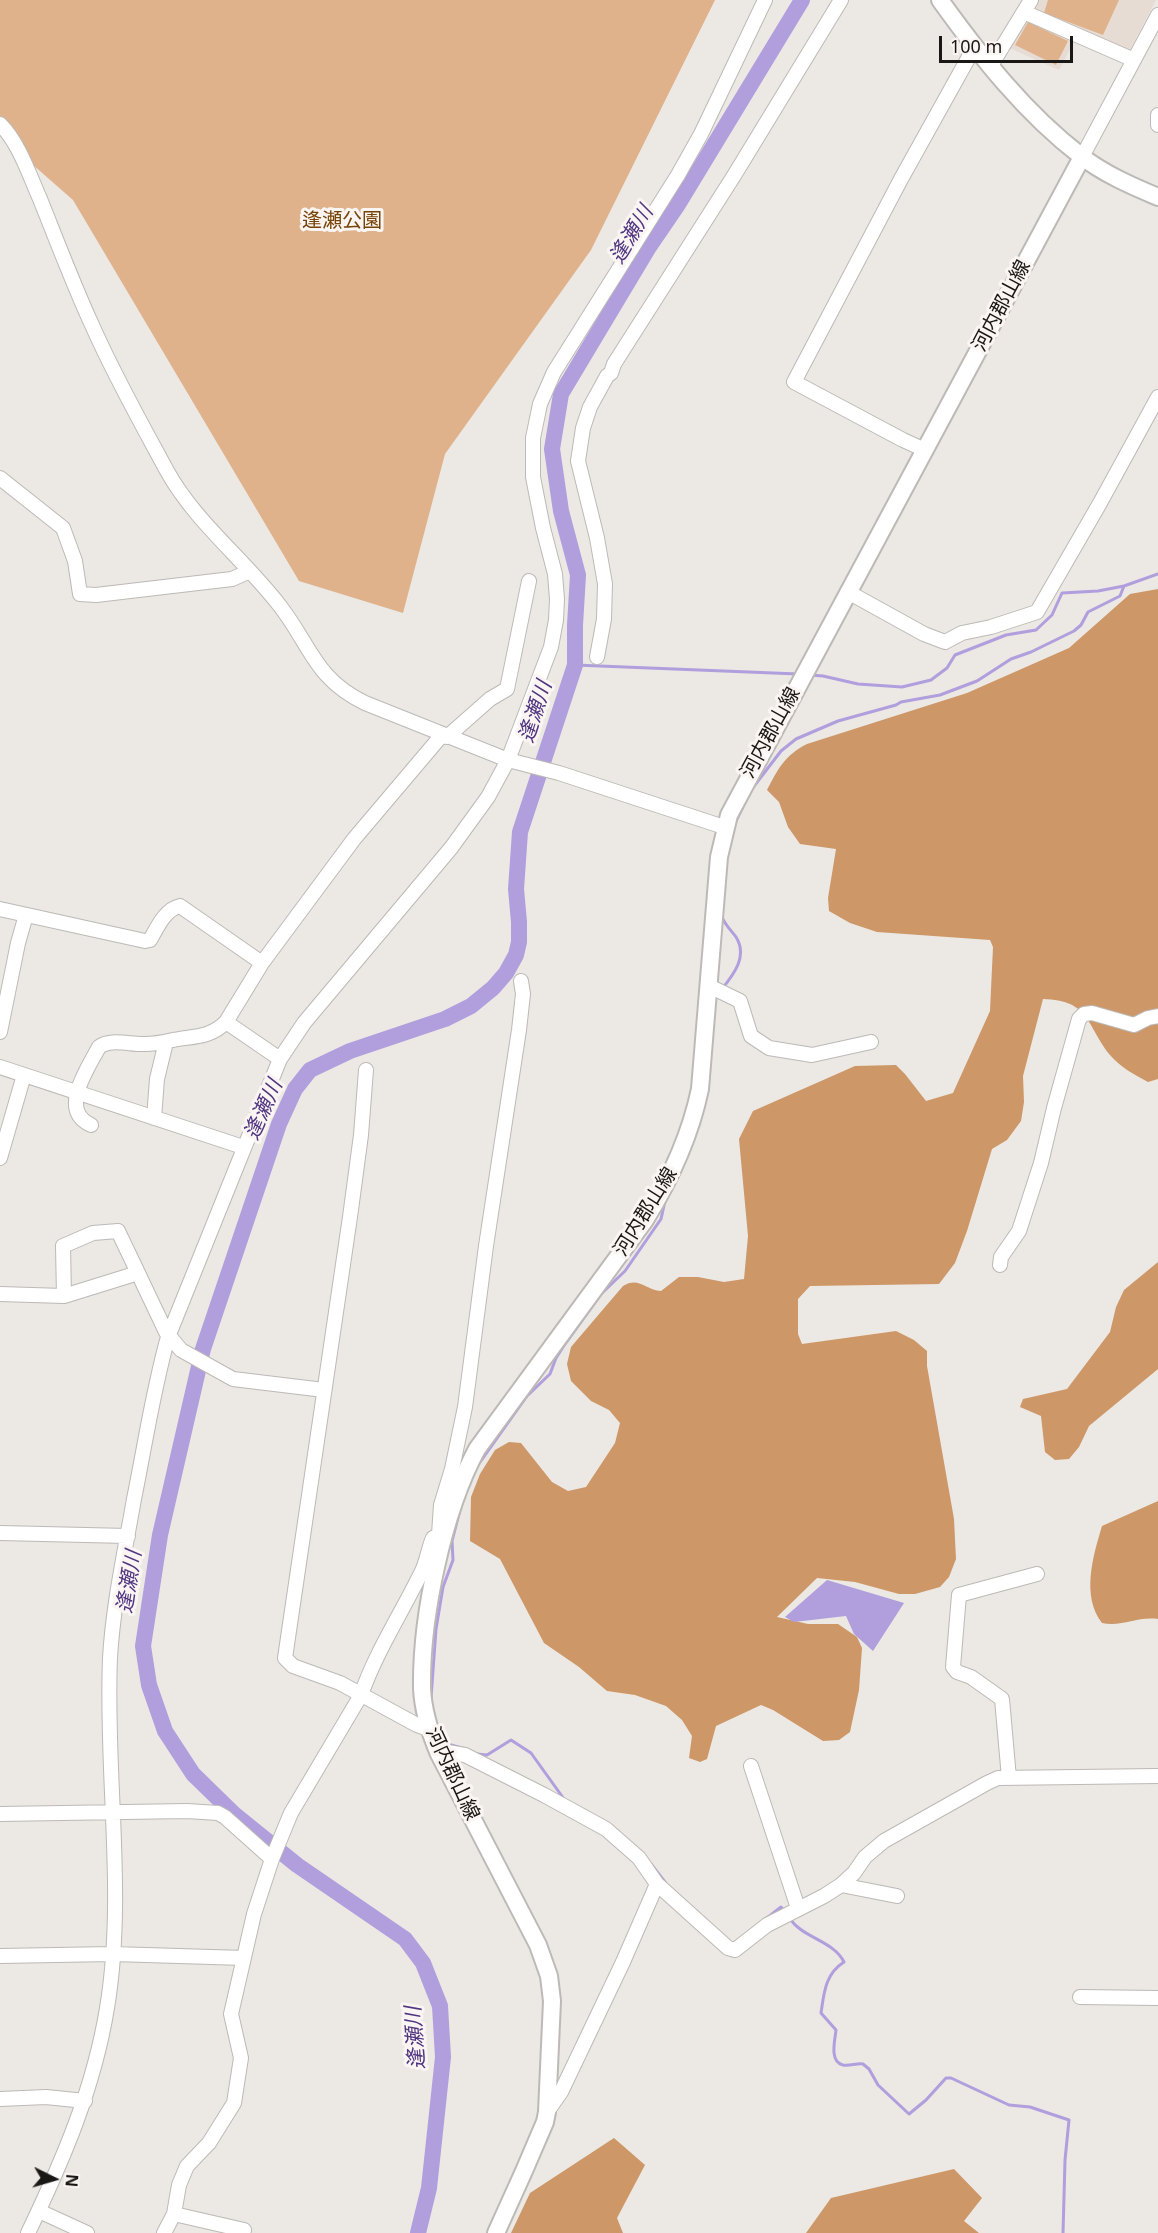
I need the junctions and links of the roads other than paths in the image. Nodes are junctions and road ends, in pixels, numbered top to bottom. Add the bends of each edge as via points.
1 (765, 0) edge
2 (841, 0) edge
3 (939, 0) edge
4 (1028, 6) edge
5 (1158, 15) edge
6 (975, 46) junction
7 (1134, 60) junction
8 (990, 68) junction
9 (1158, 115) edge
10 (1158, 125) edge
11 (3, 129) edge
12 (1082, 157) junction
13 (1158, 197) edge
14 (1158, 397) edge
15 (925, 450) junction
16 (0, 478) edge
17 (250, 571) junction
18 (530, 581) dead end
19 (848, 592) junction
20 (597, 657) dead end
21 (444, 736) junction
22 (511, 761) junction
23 (724, 827) junction
24 (0, 909) edge
25 (26, 915) junction
26 (262, 963) junction
27 (521, 981) dead end
28 (709, 986) junction
29 (1158, 1016) edge
30 (226, 1022) junction
31 (0, 1032) edge
32 (166, 1042) junction
33 (871, 1042) dead end
34 (280, 1059) junction
35 (0, 1067) edge
36 (366, 1070) dead end
37 (24, 1075) junction
38 (77, 1093) junction
39 (154, 1118) junction
40 (91, 1125) dead end
41 (243, 1147) junction
42 (0, 1158) edge
43 (1000, 1265) dead end
44 (138, 1273) junction
45 (0, 1294) edge
46 (64, 1296) junction
47 (168, 1337) junction
48 (324, 1390) junction
49 (0, 1533) edge
50 (442, 1533) junction
51 (128, 1536) junction
52 (1037, 1574) dead end
53 (361, 1695) junction
54 (429, 1729) junction
55 (439, 1754) junction
56 (751, 1766) dead end
57 (1158, 1776) edge
58 (1009, 1778) junction
59 (112, 1813) junction
60 (0, 1814) edge
61 (272, 1859) junction
62 (657, 1884) junction
63 (841, 1885) junction
64 (897, 1896) dead end
65 (798, 1908) junction
66 (113, 1954) junction
67 (0, 1956) edge
68 (244, 1958) junction
69 (1080, 1997) dead end
70 (1158, 1998) edge
71 (0, 2099) edge
72 (85, 2101) junction
73 (546, 2112) junction
74 (39, 2211) junction
75 (174, 2214) junction
76 (244, 2230) dead end
77 (28, 2233) edge
78 (87, 2233) edge
79 (164, 2233) edge
80 (496, 2233) edge

1 - 22 street via 678,175 554,372 540,404 533,438 533,477 555,574 556,620 551,647
2 - 20 street via 590,406 578,461 605,584
3 - 6 main road
4 - 7 street
4 - 8 street
5 - 7 street
6 - 8 main road
6 - 15 street via 794,382
7 - 12 street
8 - 12 main road via 1034,115
9 - 10 street
11 - 17 street via 31,178 92,326 168,473 190,508
12 - 13 main road
12 - 15 main road, 河内郡山線
14 - 19 street via 1037,612 962,633 945,642
15 - 19 main road, 河内郡山線
16 - 17 street via 63,528 75,561 80,594 232,579
17 - 21 street via 333,683 348,695
18 - 21 street via 507,689
19 - 23 main road, 河内郡山線
21 - 22 street
21 - 26 street via 354,839
22 - 23 street
22 - 34 street via 451,848 304,1023
23 - 28 main road, 河内郡山線
24 - 25 street
25 - 26 street via 145,941 150,940 172,908 180,906
25 - 31 street
26 - 30 street
27 - 50 street via 519,1030 465,1407 441,1506
28 - 33 street via 740,1001 751,1036 769,1048 812,1055
28 - 50 main road, 河内郡山線 via 700,1089 686,1142 671,1175 645,1220 477,1449
29 - 43 street via 1134,1025 1092,1013 1079,1018 1041,1163 1019,1231 1001,1257
30 - 32 street via 206,1035
30 - 34 street
32 - 38 street via 103,1044 82,1077
32 - 39 street
34 - 41 street
35 - 37 street
36 - 48 street via 361,1135
37 - 38 street
37 - 42 street
38 - 39 street
38 - 40 street via 81,1116
39 - 41 street
41 - 47 street
44 - 46 street
44 - 46 street via 118,1231 93,1233 63,1246
44 - 47 street
45 - 46 street
47 - 48 street via 181,1350 233,1379
47 - 51 street
48 - 53 street via 285,1658 293,1666
49 - 51 street
50 - 53 street via 433,1538 422,1573
50 - 54 main road, 河内郡山線 via 425,1637 422,1690
51 - 59 street via 110,1657
52 - 58 street via 959,1595 953,1667 1002,1699
53 - 54 street
53 - 61 street via 286,1824
54 - 55 main road, 河内郡山線
55 - 62 street via 465,1755 606,1829 639,1858
55 - 73 main road, 河内郡山線 via 538,1945 549,1976 552,2010
56 - 65 street
57 - 58 street
58 - 63 street via 987,1783 884,1841
59 - 60 street
59 - 61 street via 221,1814
59 - 66 street
61 - 68 street
62 - 65 street via 735,1950 767,1925
62 - 73 street via 561,2092
63 - 64 street
63 - 65 street
66 - 67 street
66 - 68 street
66 - 72 street via 108,2007
68 - 75 street via 231,2014 241,2058 234,2103 209,2143 187,2166
69 - 70 street
71 - 72 street via 46,2097
72 - 74 street
73 - 80 main road, 河内郡山線
74 - 77 street
74 - 78 street
75 - 76 street
75 - 79 street

